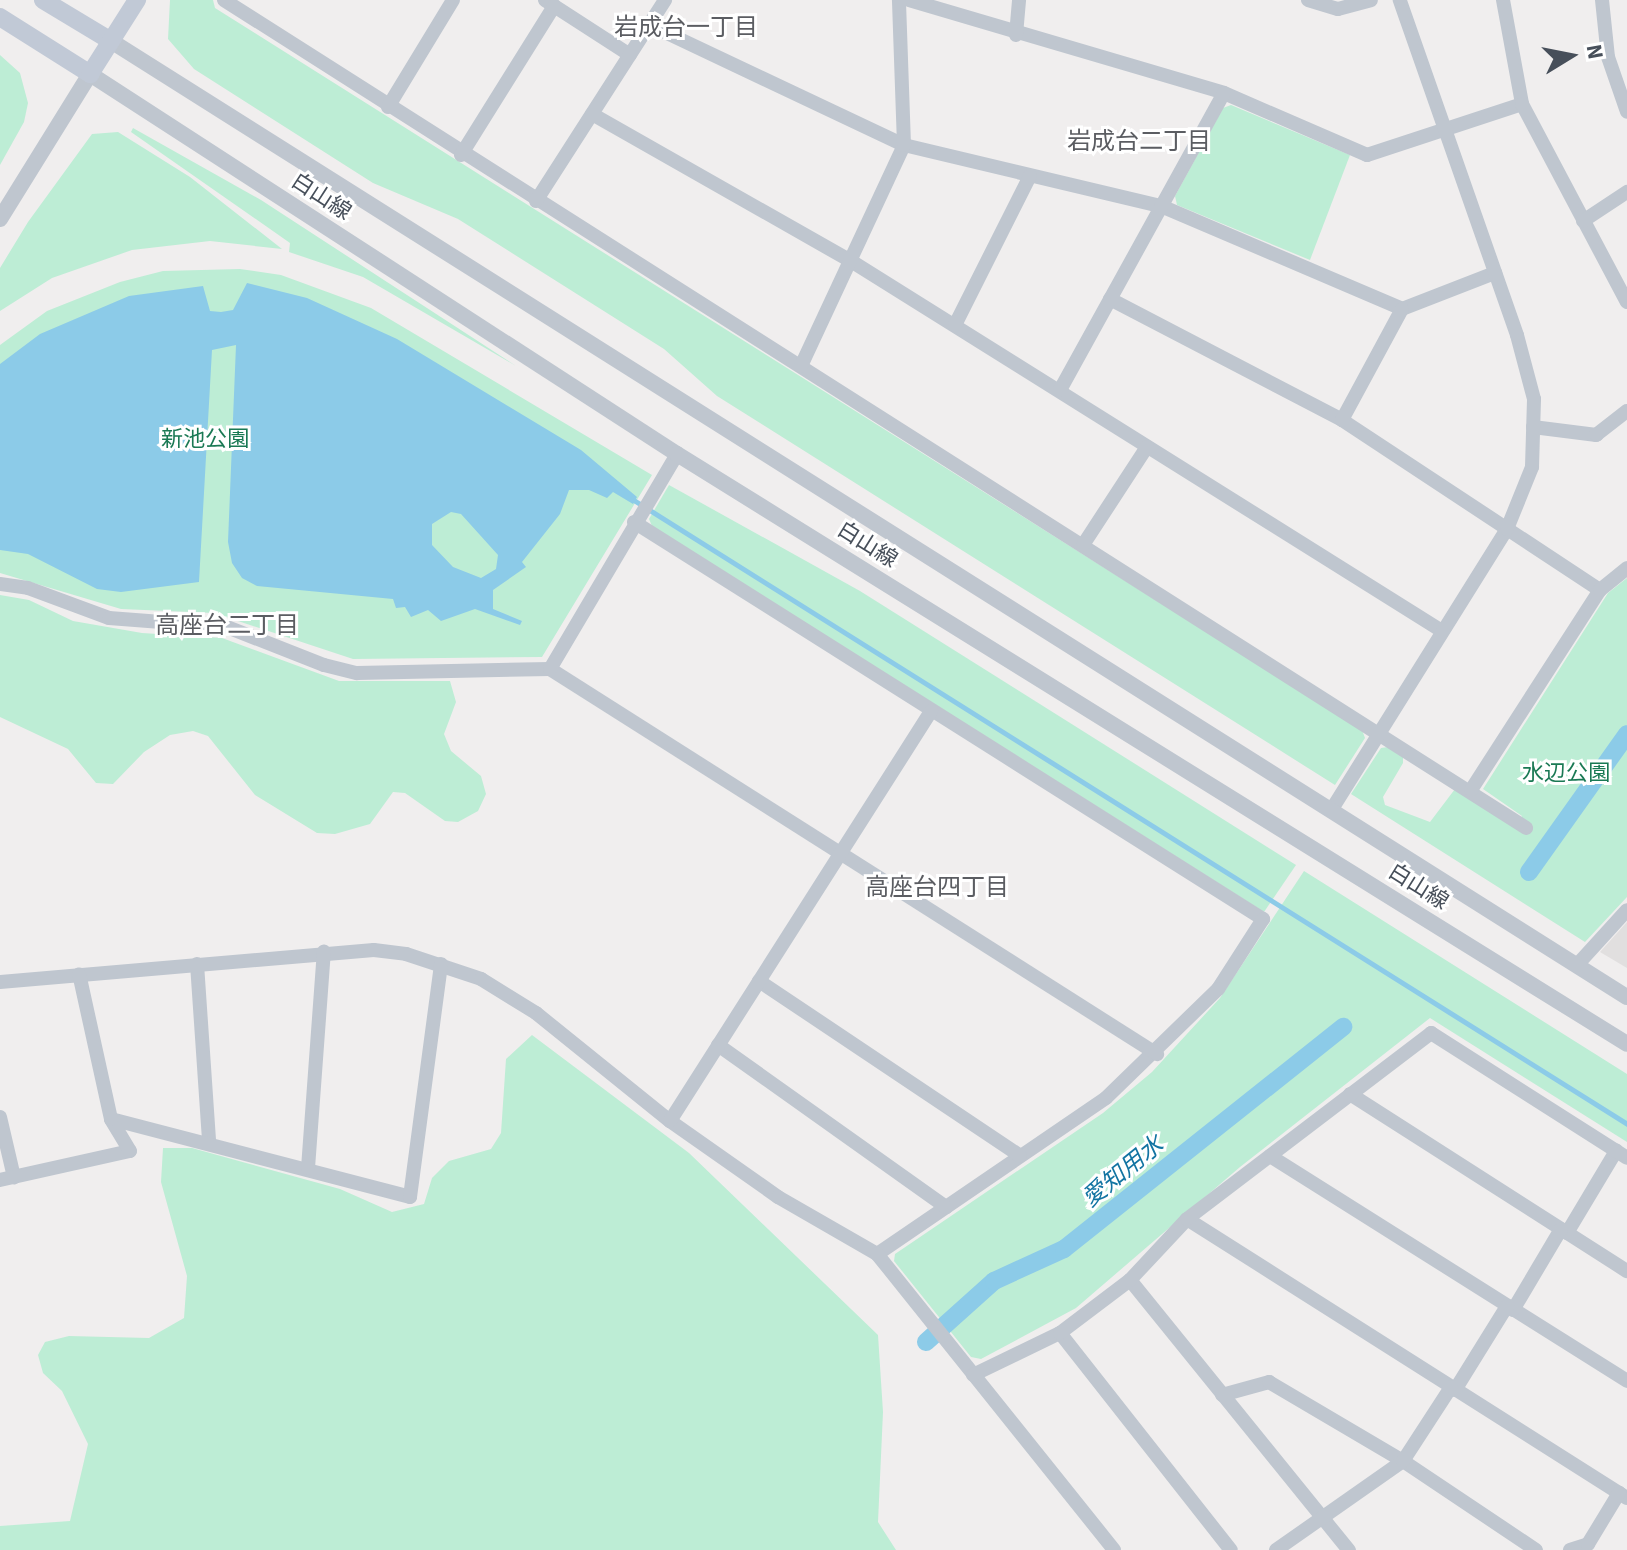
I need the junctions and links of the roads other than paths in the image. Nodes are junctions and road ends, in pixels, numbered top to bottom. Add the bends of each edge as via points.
1 (43, 0) edge
2 (137, 0) edge
3 (224, 0) edge
4 (665, 0) edge
5 (899, 0) edge
6 (909, 0) edge
7 (1019, 0) edge
8 (1308, 0) edge
9 (1371, 0) edge
10 (1400, 0) edge
11 (1503, 0) edge
12 (1602, 0) edge
13 (447, 3) edge
14 (550, 3) edge
15 (0, 17) edge
16 (650, 25) junction
17 (1016, 35) junction
18 (111, 41) junction
19 (630, 55) junction
20 (90, 74) junction
21 (1224, 93) junction
22 (1522, 104) junction
23 (388, 107) junction
24 (1627, 112) edge
25 (592, 114) junction
26 (1445, 130) junction
27 (904, 145) junction
28 (461, 155) junction
29 (1030, 176) junction
30 (1627, 192) edge
31 (536, 201) junction
32 (1161, 206) junction
33 (0, 219) edge
34 (1583, 221) junction
35 (851, 261) junction
36 (1495, 273) junction
37 (1110, 299) junction
38 (1627, 302) edge
39 (1402, 309) junction
40 (955, 325) junction
41 (801, 366) junction
42 (1060, 390) junction
43 (1627, 411) edge
44 (1342, 420) junction
45 (1533, 427) junction
46 (1147, 447) junction
47 (677, 454) junction
48 (634, 522) junction
49 (1507, 529) junction
50 (1083, 545) junction
51 (1627, 568) edge
52 (0, 584) edge
53 (1600, 590) junction
54 (1442, 631) junction
55 (550, 669) junction
56 (931, 711) junction
57 (1378, 734) junction
58 (1471, 790) junction
59 (1332, 809) junction
60 (1526, 828) dead end
61 (841, 852) junction
62 (1627, 910) edge
63 (324, 952) junction
64 (197, 964) junction
65 (441, 964) junction
66 (1577, 965) junction
67 (79, 974) junction
68 (759, 981) junction
69 (0, 982) edge
70 (1627, 997) edge
71 (1627, 1044) edge
72 (718, 1045) junction
73 (1157, 1054) junction
74 (1350, 1094) junction
75 (0, 1117) edge
76 (111, 1119) junction
77 (670, 1121) junction
78 (209, 1142) junction
79 (1622, 1154) edge
80 (1020, 1156) junction
81 (1270, 1156) junction
82 (308, 1168) junction
83 (7, 1179) edge
84 (946, 1207) junction
85 (1187, 1219) junction
86 (1564, 1231) junction
87 (877, 1254) junction
88 (1627, 1271) edge
89 (1130, 1280) junction
90 (1510, 1308) junction
91 (1060, 1333) junction
92 (973, 1375) junction
93 (1627, 1381) edge
94 (1453, 1389) junction
95 (1222, 1395) junction
96 (1403, 1461) junction
97 (1623, 1495) edge
98 (1322, 1517) junction
99 (1114, 1550) edge
100 (1231, 1550) edge
101 (1276, 1550) edge
102 (1349, 1550) edge
103 (1536, 1550) edge
104 (1570, 1550) edge

1 - 18 main road
2 - 18 main road
3 - 23 street
4 - 16 street
5 - 27 street
6 - 17 street
7 - 17 street
8 - 9 street via 1338,9
10 - 26 street
11 - 22 street
12 - 24 street via 1608,57
13 - 23 street
14 - 19 street
14 - 28 street
15 - 20 main road
16 - 19 street
16 - 27 street
17 - 21 street
18 - 20 main road
18 - 59 street, 白山線
19 - 25 street
20 - 33 street
20 - 47 street, 白山線
21 - 26 street via 1367,155
21 - 32 street
22 - 26 street
22 - 34 street
23 - 28 street
25 - 31 street
25 - 35 street
26 - 36 street
27 - 29 street
27 - 35 street
28 - 31 street
29 - 32 street
29 - 40 street
30 - 34 street
31 - 41 street
32 - 37 street
32 - 39 street
34 - 38 street
35 - 40 street
35 - 41 street
36 - 39 street
36 - 45 street via 1534,399
37 - 42 street
37 - 44 street
39 - 44 street
40 - 42 street
41 - 50 street
42 - 46 street
43 - 45 street via 1596,435
44 - 49 street
45 - 49 street via 1532,467
46 - 50 street
46 - 54 street
47 - 48 street
47 - 71 street, 白山線
48 - 55 street
48 - 56 street
49 - 53 street
49 - 54 street
50 - 57 street
51 - 53 street
52 - 55 street via 28,588 109,618 227,627 357,673
53 - 58 street
54 - 57 street
55 - 61 street
56 - 61 street
56 - 73 street via 1263,919 1218,989
57 - 58 street
57 - 59 street
58 - 60 street
59 - 66 street, 白山線
61 - 68 street
61 - 73 street
62 - 66 street
63 - 64 street
63 - 65 street via 395,952
63 - 82 street
64 - 67 street
64 - 78 street
65 - 77 street via 481,979 536,1013
65 - 82 street via 410,1197
66 - 70 street, 白山線
67 - 69 street
67 - 76 street
68 - 72 street
68 - 80 street
72 - 77 street
72 - 84 street
73 - 80 street via 1106,1098
74 - 79 street via 1431,1033
74 - 81 street
74 - 86 street
75 - 83 street
76 - 78 street
76 - 83 street via 130,1151
77 - 87 street via 778,1197
78 - 82 street
79 - 86 street
80 - 84 street
81 - 85 street
81 - 90 street
84 - 87 street
85 - 89 street
85 - 94 street
86 - 88 street
86 - 90 street
87 - 92 street
89 - 91 street
89 - 95 street
90 - 93 street
90 - 94 street
91 - 92 street
91 - 100 street
92 - 99 street
94 - 96 street
94 - 97 street
95 - 96 street via 1269,1382
95 - 98 street
96 - 98 street
96 - 103 street
97 - 104 street via 1588,1544
98 - 101 street
98 - 102 street

